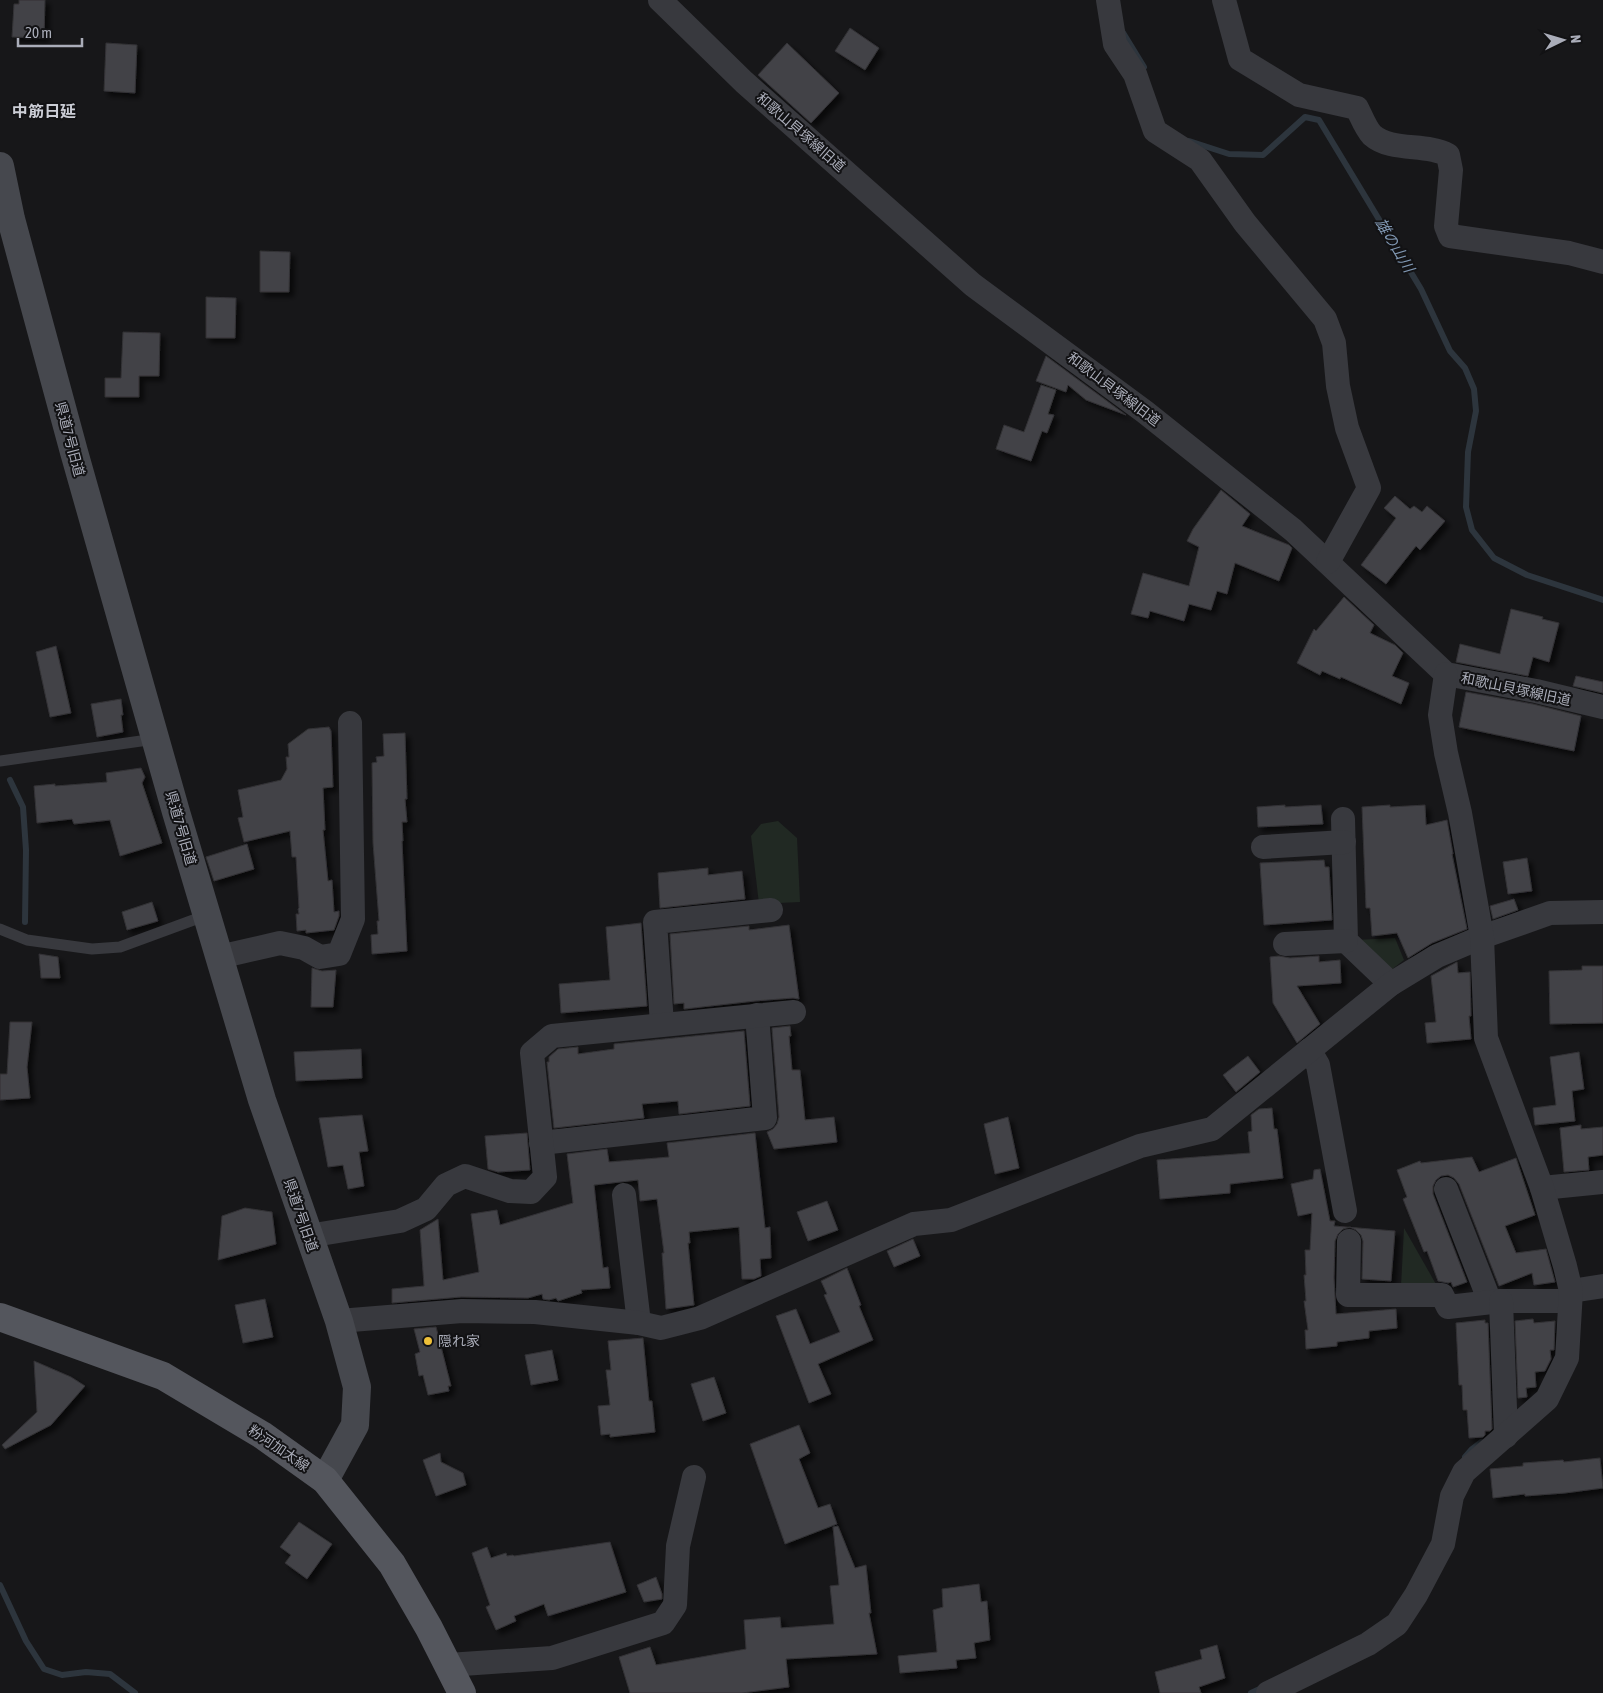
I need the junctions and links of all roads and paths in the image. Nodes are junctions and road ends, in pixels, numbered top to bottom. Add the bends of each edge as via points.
1 (660, 0) edge
2 (1108, 0) edge
3 (1224, 0) edge
4 (0, 166) edge
5 (1603, 262) edge
6 (1328, 562) junction
7 (1446, 674) junction
8 (1603, 708) edge
9 (350, 723) dead end
10 (155, 739) junction
11 (0, 762) edge
12 (1263, 847) dead end
13 (771, 910) dead end
14 (1603, 912) edge
15 (206, 915) junction
16 (0, 929) edge
17 (1482, 937) junction
18 (1346, 941) junction
19 (1285, 944) dead end
20 (219, 957) junction
21 (1391, 984) junction
22 (794, 1012) dead end
23 (757, 1015) junction
24 (662, 1024) junction
25 (1309, 1050) junction
26 (542, 1143) junction
27 (1603, 1182) edge
28 (1542, 1188) junction
29 (1446, 1189) dead end
30 (624, 1196) dead end
31 (1345, 1211) dead end
32 (308, 1236) junction
33 (1349, 1241) dead end
34 (1603, 1286) edge
35 (1570, 1296) junction
36 (1496, 1302) junction
37 (0, 1317) edge
38 (340, 1321) junction
39 (639, 1323) junction
40 (1505, 1424) junction
41 (694, 1477) dead end
42 (325, 1480) junction
43 (448, 1665) junction
44 (462, 1693) edge
45 (1268, 1693) edge

1 - 6 street, 和歌山貝塚線旧道 via 744,82 973,285 1153,418 1294,530
2 - 6 street via 1115,44 1135,74 1155,131 1200,160 1246,223 1325,319 1334,343 1338,386 1347,428 1369,488
3 - 5 street via 1240,59 1299,95 1357,108 1372,135 1385,143 1439,150 1448,155 1451,170 1446,226 1450,236 1569,253
4 - 10 street, 県道7号旧道 via 11,219 64,415
6 - 7 street, 和歌山貝塚線旧道
7 - 8 street, 和歌山貝塚線旧道
7 - 17 street via 1440,715
9 - 20 street via 353,919 339,954 320,957 304,948 280,943
10 - 11 lane
10 - 15 street, 県道7号旧道
12 - 18 street via 1344,831
13 - 24 street via 655,922
14 - 17 street via 1550,913
15 - 16 lane via 120,947 92,950 27,940
15 - 20 street, 県道7号旧道
17 - 21 street via 1438,956
17 - 28 street via 1486,1038
18 - 19 street
18 - 21 street
20 - 32 street, 県道7号旧道
21 - 25 street
22 - 23 street
23 - 24 street
23 - 26 street via 765,1118
24 - 26 street via 552,1036 532,1053
25 - 31 street via 1318,1065
25 - 39 street via 1212,1129 1140,1146 951,1220 914,1224 700,1318 661,1328
26 - 32 street via 545,1177 531,1192 510,1191 465,1176 446,1185 426,1209 400,1221
27 - 28 street
28 - 35 street via 1566,1266
29 - 36 street
30 - 39 street
32 - 38 street, 県道7号旧道
33 - 36 street via 1348,1295 1442,1295 1448,1306
34 - 35 street
35 - 36 street
35 - 40 street via 1567,1358 1547,1399
36 - 40 street
37 - 42 main road, 粉河加太線 via 163,1376 262,1435
38 - 39 street via 462,1311 535,1312
38 - 42 street, 県道7号旧道 via 357,1387 355,1425
40 - 45 street via 1464,1472 1452,1496 1443,1544 1397,1624 1368,1644
41 - 43 street via 678,1546 675,1604 663,1624 552,1658
42 - 43 main road, 粉河加太線 via 392,1564
43 - 44 main road, 粉河加太線

